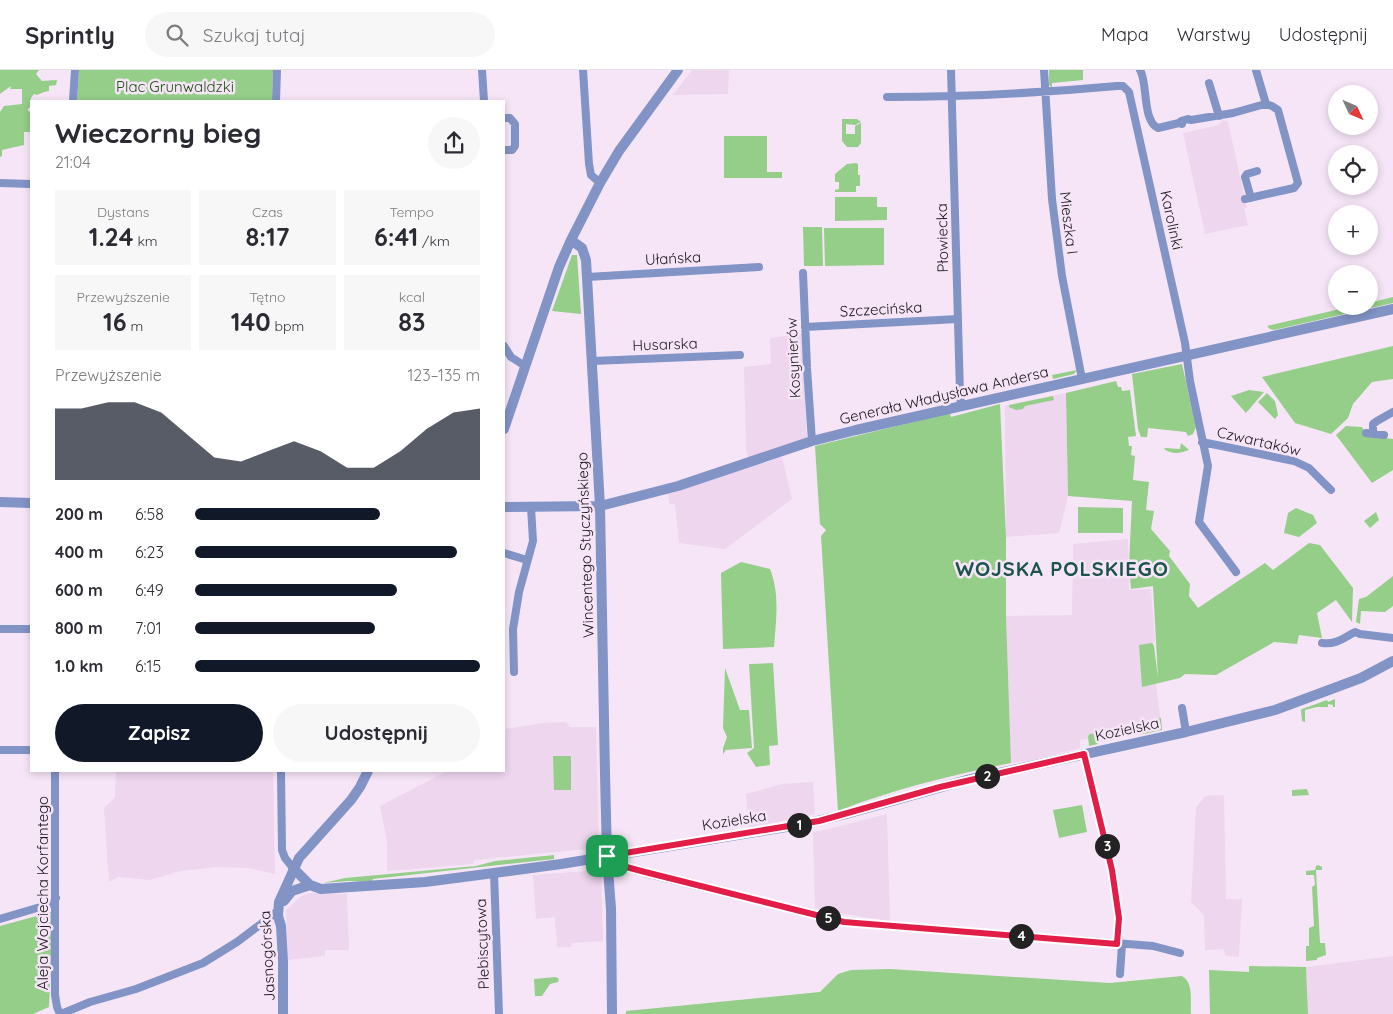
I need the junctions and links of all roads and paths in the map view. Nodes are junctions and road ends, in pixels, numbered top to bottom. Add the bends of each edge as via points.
1 (75, 70) edge
2 (277, 70) edge
3 (482, 70) edge
4 (583, 70) edge
5 (678, 70) edge
6 (951, 70) edge
7 (1044, 70) edge
8 (1256, 70) edge
9 (1141, 71) edge
10 (1209, 83) dead end
11 (1045, 92) junction
12 (952, 97) junction
13 (887, 98) dead end
14 (73, 100) edge
15 (276, 100) edge
16 (484, 100) edge
17 (1266, 104) junction
18 (1149, 113) junction
19 (1134, 116) junction
20 (1218, 116) junction
21 (505, 118) edge
22 (505, 150) edge
23 (1257, 171) dead end
24 (0, 183) edge
25 (600, 183) junction
26 (30, 184) edge
27 (571, 240) junction
28 (759, 267) dead end
29 (803, 273) dead end
30 (587, 277) junction
31 (1393, 308) edge
32 (958, 319) junction
33 (805, 327) junction
34 (505, 348) edge
35 (740, 355) dead end
36 (1186, 355) junction
37 (592, 361) junction
38 (525, 366) junction
39 (1082, 378) junction
40 (961, 405) junction
41 (1393, 412) edge
42 (505, 426) edge
43 (1384, 436) dead end
44 (812, 441) junction
45 (1202, 442) junction
46 (1331, 490) dead end
47 (0, 502) edge
48 (30, 503) edge
49 (600, 506) junction
50 (505, 507) edge
51 (531, 507) junction
52 (505, 553) edge
53 (527, 560) junction
54 (1236, 572) dead end
55 (0, 628) edge
56 (30, 629) edge
57 (1393, 638) edge
58 (1322, 643) dead end
59 (1393, 660) edge
60 (514, 672) dead end
61 (1182, 708) dead end
62 (1186, 732) junction
63 (0, 750) edge
64 (30, 750) edge
65 (1084, 754) junction
66 (55, 772) edge
67 (281, 772) edge
68 (367, 772) edge
69 (607, 856) junction
70 (293, 868) junction
71 (494, 873) junction
72 (310, 885) junction
73 (56, 898) junction
74 (278, 911) junction
75 (0, 919) edge
76 (1119, 944) junction
77 (1180, 953) dead end
78 (1120, 974) dead end
79 (284, 1013) edge
80 (60, 1014) edge
81 (499, 1014) edge
82 (612, 1014) edge

1 - 14 street
2 - 15 street
3 - 16 street
4 - 25 street via 589,164 591,175
5 - 25 street
6 - 12 street, Płowiecka
7 - 11 street, Mieszka I
8 - 17 street
9 - 18 street
10 - 20 street
11 - 12 street
11 - 19 street, Karolinki via 1123,86 1129,92
11 - 39 street, Mieszka I via 1052,199 1062,276
12 - 13 street
12 - 32 street, Płowiecka
17 - 20 street
17 - 23 street via 1278,110 1298,184 1294,188 1248,199 1246,177
18 - 19 street
18 - 20 street via 1158,128
19 - 36 street, Karolinki
21 - 22 street via 510,118 515,124 515,146 512,150
24 - 26 street
25 - 27 street
27 - 30 street, Wincentego Styczyńskiego via 584,252
27 - 38 street
28 - 30 street, Ułańska
29 - 33 street, Kosynierów
30 - 37 street, Wincentego Styczyńskiego
31 - 36 street, Generała Władysława Andersa
32 - 33 street, Szczecińska
32 - 40 street, Płowiecka
33 - 44 street, Kosynierów
34 - 38 street via 511,357
35 - 37 street, Husarska
36 - 39 street, Generała Władysława Andersa
36 - 45 street, Czwartaków via 1194,380
37 - 49 street, Wincentego Styczyńskiego
38 - 42 street
39 - 40 street, Generała Władysława Andersa
40 - 44 street, Generała Władysława Andersa
41 - 43 street via 1373,424 1370,434
44 - 49 street, Generała Władysława Andersa via 685,484
45 - 46 street, Czwartaków via 1294,461 1309,468
45 - 54 street, Czwartaków via 1208,466 1199,522
47 - 48 street
49 - 51 street, Generała Władysława Andersa
49 - 69 street, Wincentego Styczyńskiego
50 - 51 street, Generała Władysława Andersa
51 - 53 street via 532,540
52 - 53 street
53 - 60 street via 513,629
55 - 56 street
57 - 58 street via 1355,632 1337,642
59 - 62 street, Kozielska via 1361,678 1288,706
61 - 62 street
62 - 65 street, Kozielska
63 - 64 street
65 - 69 street, Kozielska via 940,787 819,821
65 - 76 street via 1112,870
66 - 73 street, Aleja Wojciecha Korfantego
67 - 70 street via 282,850
68 - 70 street, Jasnogórska via 356,794
69 - 71 street, Kozielska
69 - 76 street via 619,865 844,922
69 - 82 street, Wincentego Styczyńskiego
70 - 72 street
70 - 74 street, Jasnogórska
71 - 72 street, Kozielska via 328,889
71 - 81 street, Plebiscytowa
72 - 74 street via 292,891
73 - 75 street via 53,903
73 - 80 street, Aleja Wojciecha Korfantego via 56,995
74 - 79 street, Jasnogórska
74 - 80 street via 203,963
76 - 77 street via 1153,946
76 - 78 street

